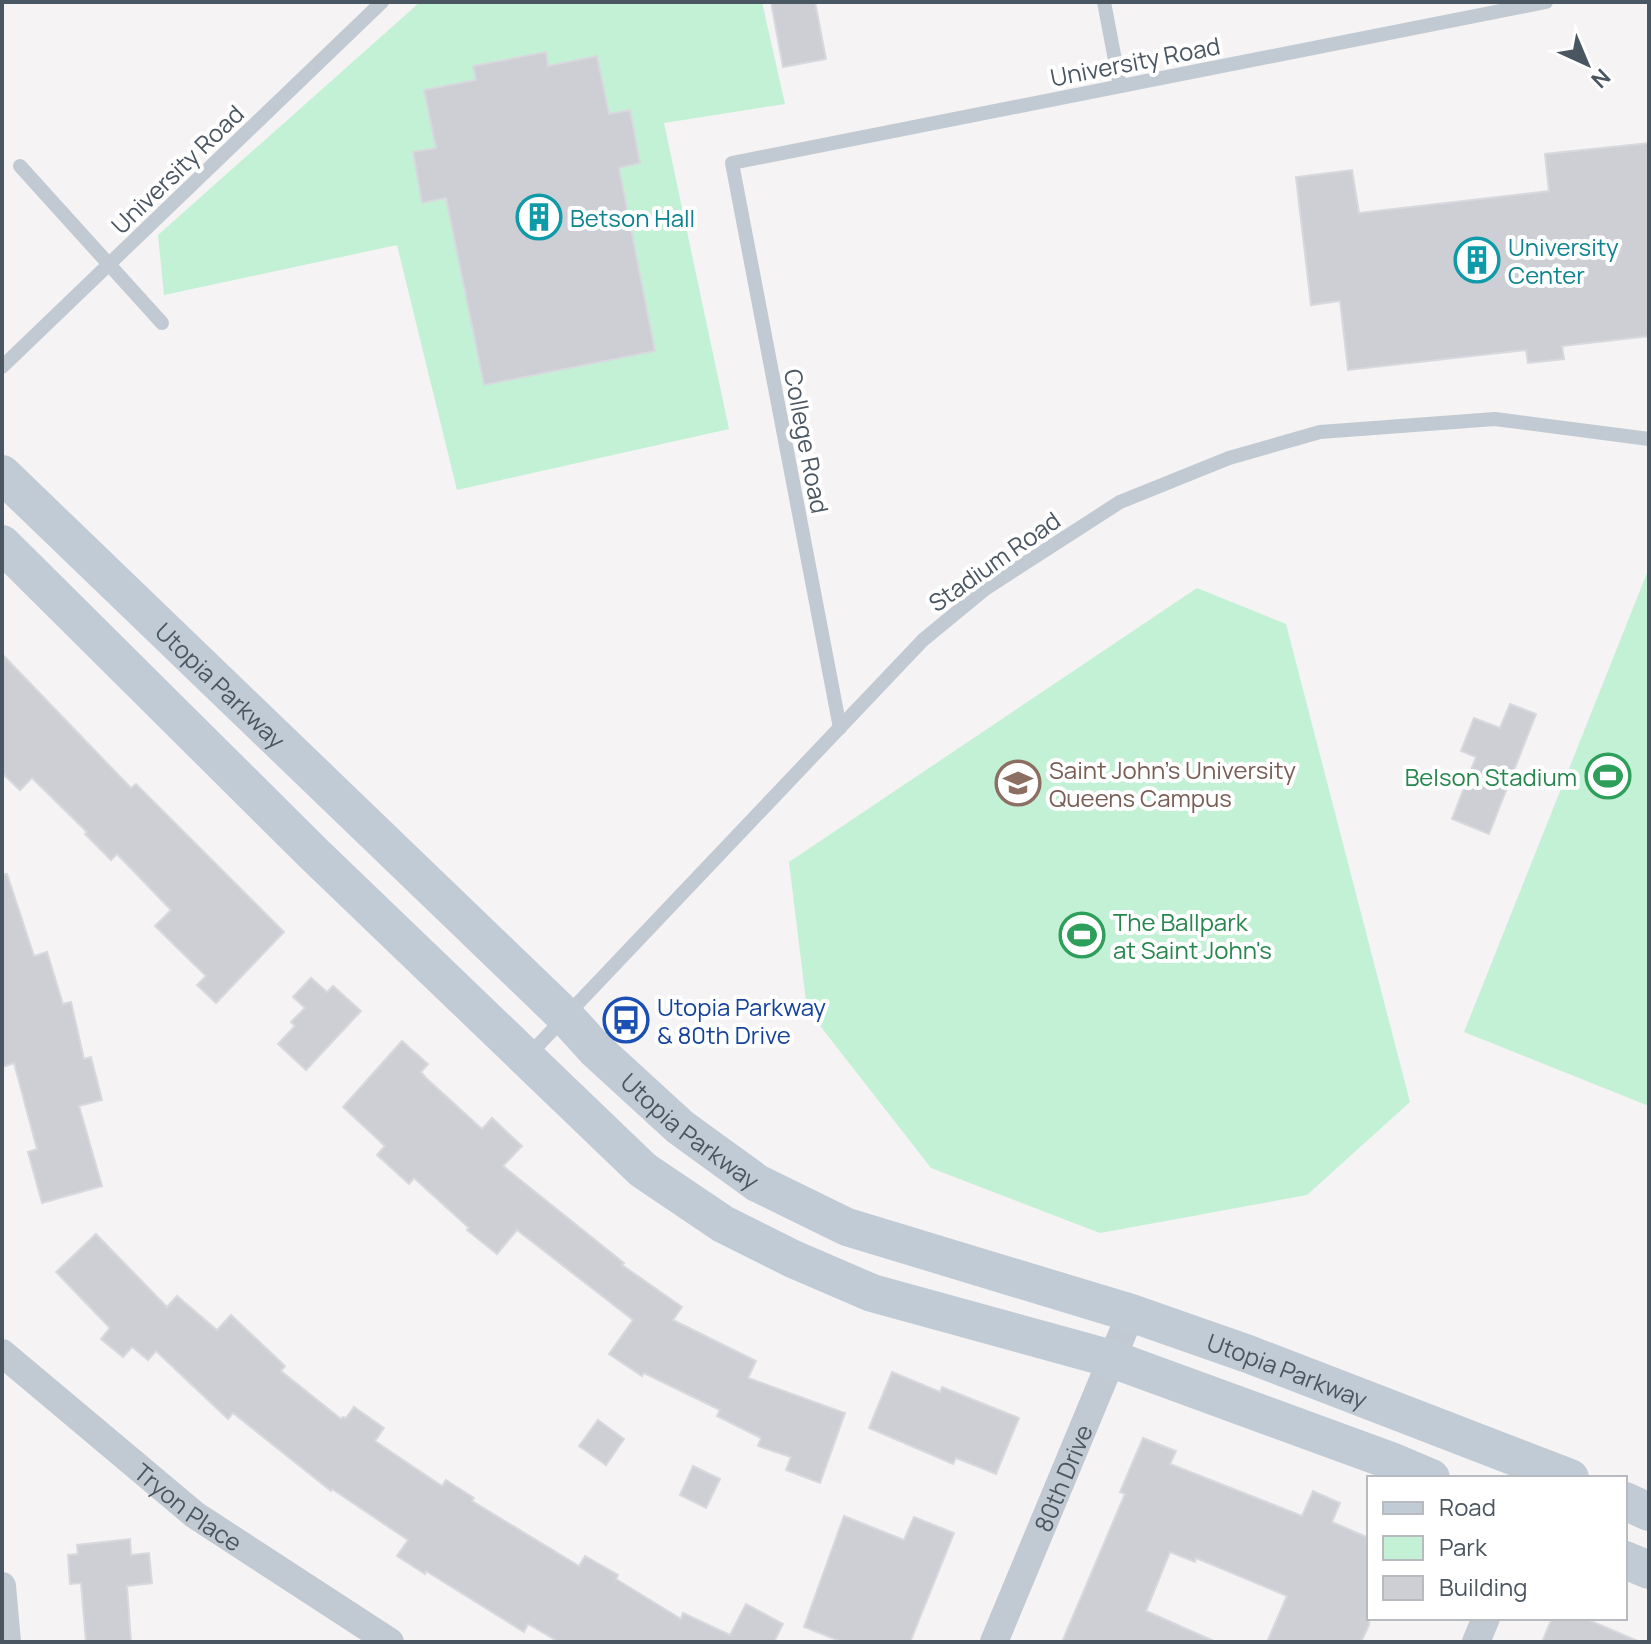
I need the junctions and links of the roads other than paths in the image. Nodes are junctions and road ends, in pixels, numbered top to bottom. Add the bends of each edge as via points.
1 (382, 2) edge
2 (1104, 2) edge
3 (1546, 2) edge
4 (1120, 86) junction
5 (732, 163) joint
6 (20, 166) dead end
7 (108, 265) junction
8 (162, 323) dead end
9 (2, 367) edge
10 (1649, 439) edge
11 (2, 474) edge
12 (2, 544) edge
13 (840, 728) junction
14 (566, 1017) junction
15 (526, 1058) junction
16 (1131, 1313) junction
17 (2, 1353) edge
18 (1112, 1359) junction
19 (1551, 1474) edge
20 (1426, 1476) edge
21 (1627, 1502) edge
22 (1649, 1512) edge
23 (1627, 1561) edge
24 (1649, 1570) edge
25 (2, 1586) edge
26 (1485, 1620) edge
27 (7, 1642) edge
28 (390, 1642) edge
29 (994, 1642) edge
30 (1476, 1642) edge

1 - 7 lane, University Road
2 - 4 lane
3 - 4 lane, University Road
4 - 5 lane, University Road
5 - 13 lane, College Road
6 - 7 lane
7 - 8 lane
7 - 9 lane, University Road
10 - 13 lane, Stadium Road via 1495,419 1320,432 1229,458 1120,502 985,589 923,640
11 - 14 main road, Utopia Parkway
12 - 15 main road, Utopia Parkway
13 - 14 lane, Stadium Road
14 - 15 lane, Stadium Road
14 - 16 main road, Utopia Parkway via 680,1127 757,1183 847,1227
15 - 18 main road, Utopia Parkway via 643,1170 723,1224 872,1293
16 - 18 street, 80th Drive
16 - 19 main road, Utopia Parkway
17 - 28 street, Tryon Place via 195,1515
18 - 20 main road, Utopia Parkway
18 - 29 street, 80th Drive
21 - 22 main road
23 - 24 main road
25 - 27 street
26 - 30 street

